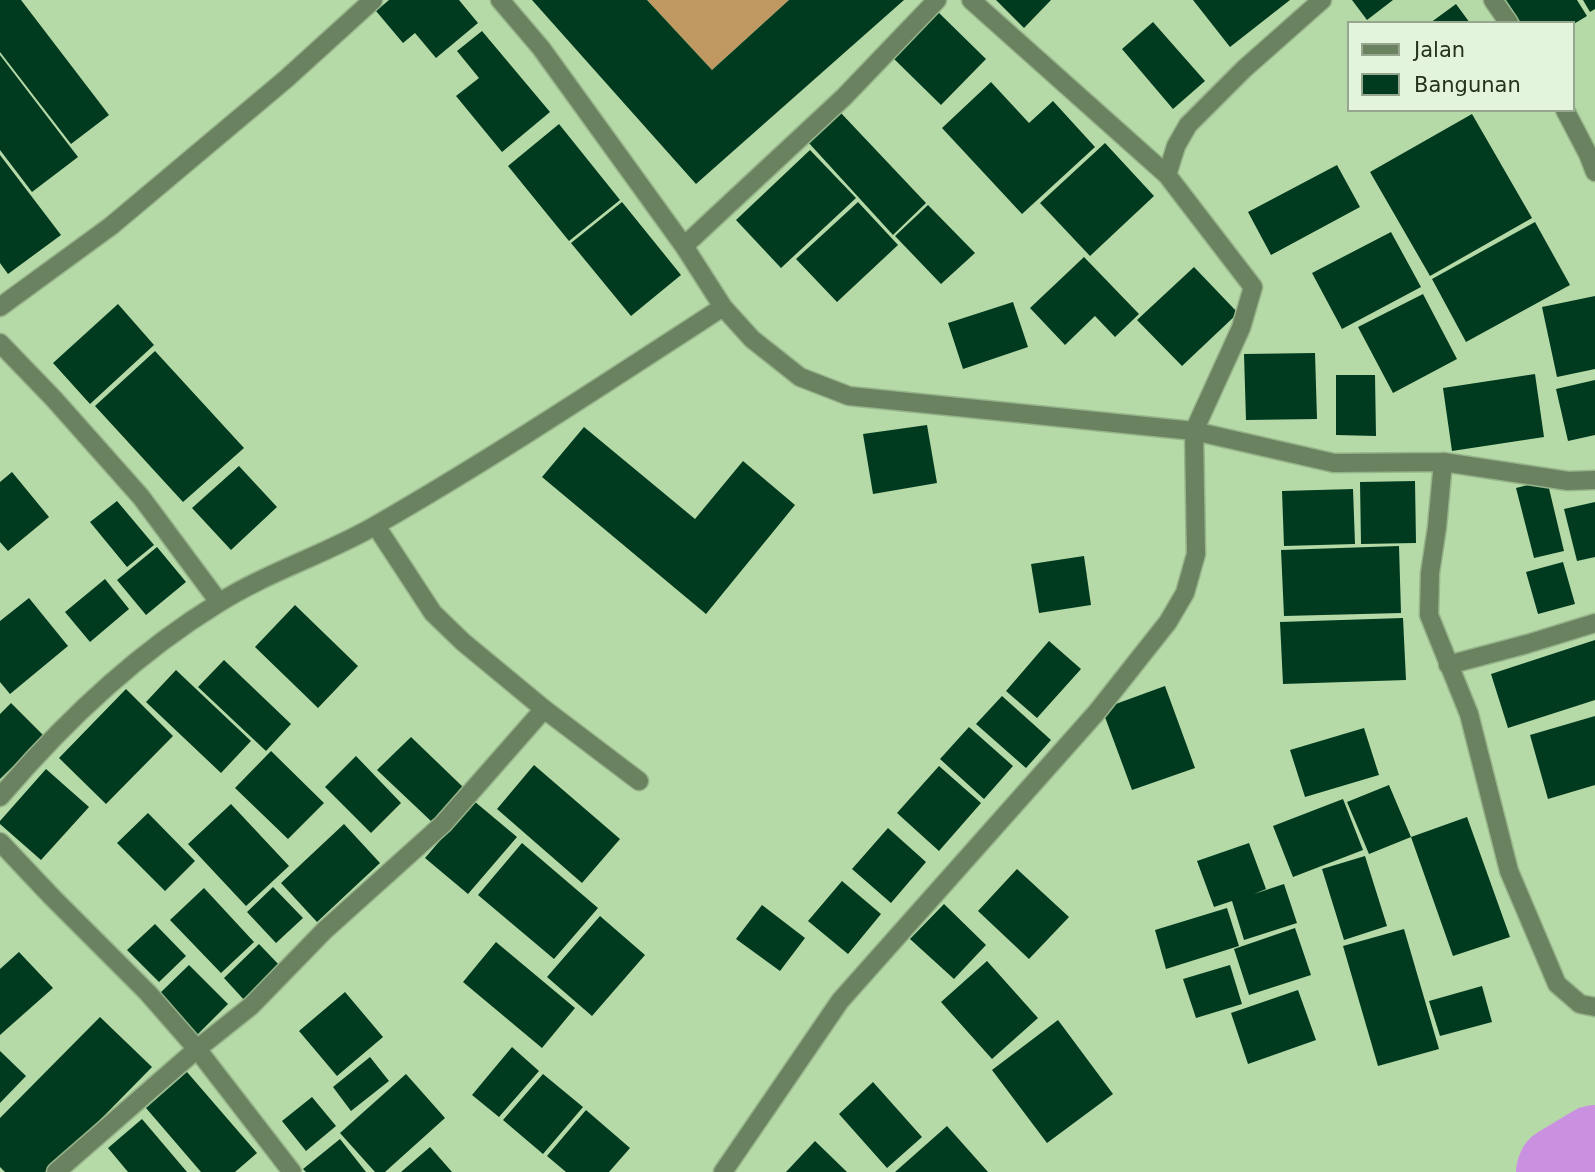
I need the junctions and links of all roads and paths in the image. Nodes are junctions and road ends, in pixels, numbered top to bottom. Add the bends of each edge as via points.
1 (373, 0) edge
2 (500, 0) edge
3 (937, 0) edge
4 (971, 0) edge
5 (1322, 0) edge
6 (1493, 0) edge
7 (1508, 21) edge
8 (1566, 112) edge
9 (1595, 172) edge
10 (1167, 175) junction
11 (684, 246) junction
12 (0, 307) edge
13 (723, 307) junction
14 (0, 343) edge
15 (1194, 431) junction
16 (1443, 462) junction
17 (1595, 480) edge
18 (376, 526) junction
19 (219, 603) junction
20 (1595, 623) edge
21 (1448, 665) junction
22 (544, 709) junction
23 (639, 781) dead end
24 (0, 797) edge
25 (0, 842) edge
26 (1595, 1007) edge
27 (197, 1049) junction
28 (56, 1172) edge
29 (292, 1172) edge
30 (723, 1172) edge

1 - 12 street via 111,226
2 - 11 street via 541,48
3 - 11 street via 844,97
4 - 10 street
5 - 10 street via 1188,125 1175,146
6 - 7 street
8 - 9 street
10 - 15 street via 1253,288 1241,328
11 - 13 street
13 - 15 street via 752,339 800,377 849,396
13 - 18 street
14 - 19 street via 141,497
15 - 16 street via 1334,463
15 - 30 street via 1196,554 1185,593 1168,622 1096,713 840,1001
16 - 17 street via 1568,481
16 - 21 street via 1429,615
18 - 19 street
18 - 22 street via 433,613
19 - 24 street via 148,650 87,705
20 - 21 street
21 - 26 street via 1469,714 1509,871 1557,984 1580,1004
22 - 23 street
22 - 27 street via 443,824 325,930 251,1006
25 - 27 street
27 - 28 street
27 - 29 street

